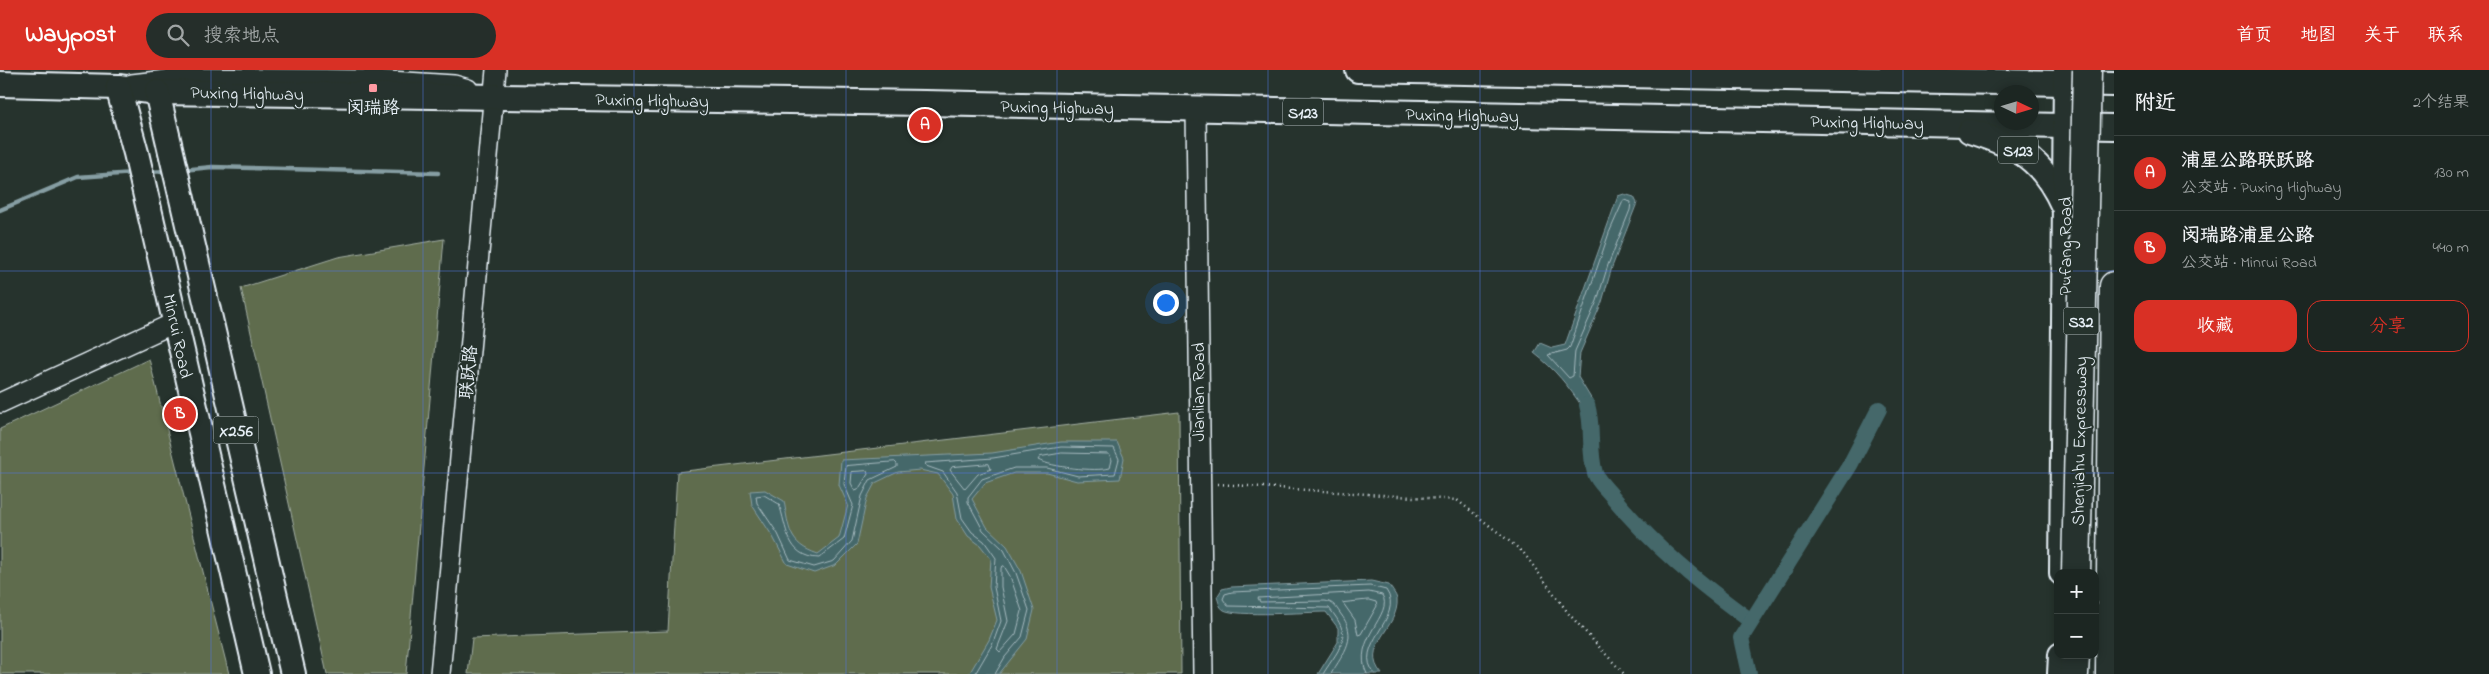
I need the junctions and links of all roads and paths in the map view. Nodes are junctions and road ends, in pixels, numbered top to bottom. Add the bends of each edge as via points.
1 (496, 70) edge
2 (1358, 70) edge
3 (1993, 70) edge
4 (2073, 74) edge
5 (1949, 81) junction
6 (0, 84) edge
7 (2114, 84) edge
8 (118, 87) junction
9 (157, 92) junction
10 (493, 98) junction
11 (1196, 110) junction
12 (1947, 124) junction
13 (2065, 126) junction
14 (2114, 127) edge
15 (2065, 209) junction
16 (2114, 286) edge
17 (176, 322) junction
18 (0, 403) edge
19 (1199, 482) junction
20 (2062, 569) edge
21 (2076, 569) edge
22 (2061, 659) edge
23 (2075, 659) edge
24 (257, 674) edge
25 (293, 674) edge
26 (440, 674) edge
27 (1203, 674) edge
28 (1624, 674) edge
29 (2060, 674) edge
30 (2074, 674) edge
31 (2110, 674) edge

1 - 10 street, 联跃路
2 - 5 main road
3 - 5 main road
4 - 5 main road
4 - 7 main road
4 - 13 main road, Pufang Road
4 - 21 highway, Shenjiahu Expressway / S32, bridge
6 - 8 main road, Puxing Highway / S123
8 - 9 main road, Puxing Highway / S123
8 - 10 street via 150,80 183,78 373,80 454,85
8 - 17 main road, Minrui Road / X256
9 - 10 main road, Puxing Highway / S123
9 - 25 main road, Minrui Road / X256
10 - 11 main road, Puxing Highway / S123
10 - 26 street, 联跃路
11 - 12 main road, Puxing Highway / S123
11 - 19 street, Jianlian Road
12 - 13 main road, Puxing Highway / S123
12 - 15 main road, S123 via 2008,144 2030,158 2054,186
13 - 14 main road, Puxing Highway / S123
13 - 15 main road, Pufang Road
15 - 20 main road, Pufang Road
16 - 31 highway, Shenjiahu Expressway / S32
17 - 18 street
17 - 24 main road, Minrui Road / X256
19 - 27 street, Jianlian Road
19 - 28 path via 1457,500 1523,552 1570,614
22 - 29 main road
23 - 30 highway

